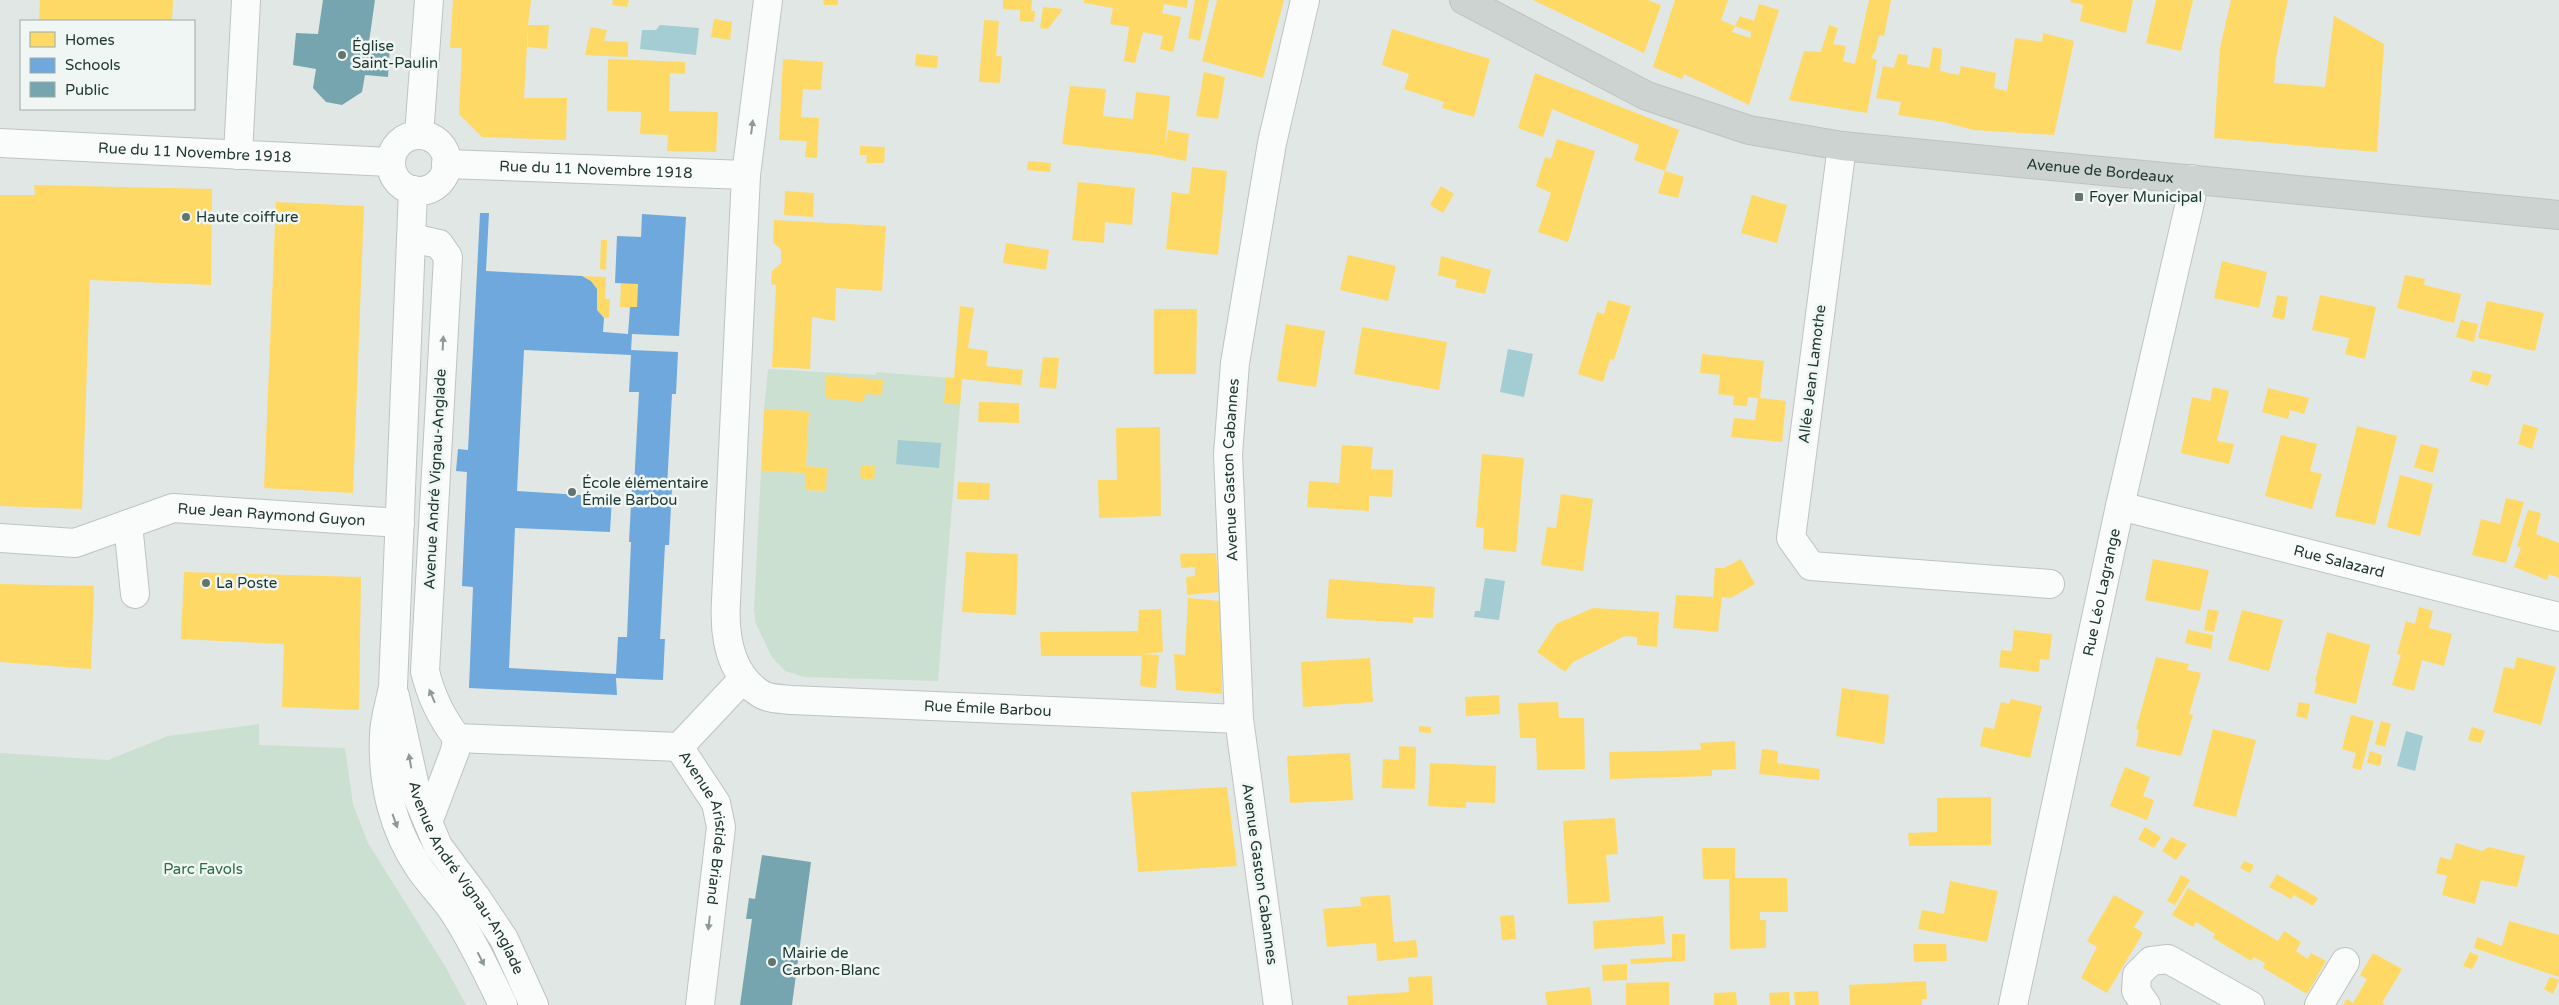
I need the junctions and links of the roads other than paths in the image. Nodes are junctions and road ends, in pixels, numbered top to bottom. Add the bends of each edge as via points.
1 (246, 0) edge
2 (429, 0) edge
3 (768, 0) edge
4 (1305, 0) edge
5 (1464, 0) edge
6 (419, 135) junction
7 (0, 143) edge
8 (1842, 146) junction
9 (238, 155) junction
10 (390, 162) junction
11 (446, 164) junction
12 (746, 175) junction
13 (2192, 179) junction
14 (413, 190) junction
15 (2559, 215) edge
16 (411, 238) junction
17 (2120, 506) junction
18 (400, 523) junction
19 (128, 524) junction
20 (0, 538) edge
21 (2050, 584) dead end
22 (135, 594) dead end
23 (2559, 617) edge
24 (743, 679) junction
25 (392, 687) junction
26 (1239, 719) junction
27 (457, 738) junction
28 (678, 747) junction
29 (428, 822) junction
30 (2345, 962) dead end
31 (503, 1005) edge
32 (534, 1005) edge
33 (700, 1005) edge
34 (1278, 1005) edge
35 (2013, 1005) edge
36 (2146, 1005) edge
37 (2250, 1005) edge
38 (2319, 1005) edge

1 - 9 street
2 - 6 street
12 -> 3 street
4 - 26 street, Avenue Gaston Cabannes via 1272,143 1235,363 1228,454
5 - 8 main road, Avenue de Bordeaux via 1648,96 1749,130
6 - 10 street via 402,140
6 - 11 street via 428,136 442,147
7 - 9 street, Rue du 11 Novembre 1918
8 - 13 main road, Avenue de Bordeaux
8 - 21 street, Allée Jean Lamothe via 1791,538 1811,566
9 - 10 street, Rue du 11 Novembre 1918
10 - 14 street via 397,180
11 - 12 street, Rue du 11 Novembre 1918
11 - 14 street via 445,174 432,188
12 - 24 street via 725,621 733,660
13 - 15 main road, Avenue de Bordeaux
13 - 17 street, Rue Léo Lagrange via 2191,198
14 - 16 street, Avenue André Vignau-Anglade
16 - 18 street, Avenue André Vignau-Anglade
27 -> 16 street, Avenue André Vignau-Anglade via 443,720 430,692 425,671 448,257 439,244
17 - 23 street, Rue Salazard
17 - 35 street, Rue Léo Lagrange
18 - 19 street, Rue Jean Raymond Guyon via 173,508
18 - 25 street, Avenue André Vignau-Anglade
19 - 20 street, Rue Jean Raymond Guyon via 75,543
19 - 22 street
24 - 26 street, Rue Émile Barbou via 762,695 791,700
24 - 28 street, Avenue Aristide Briand
29 -> 25 street, Avenue André Vignau-Anglade via 417,796
25 -> 31 street, Avenue André Vignau-Anglade via 384,734 384,767 390,806 401,837 455,913
26 - 34 street, Avenue Gaston Cabannes
27 - 28 street
27 - 29 street
28 -> 33 street, Avenue Aristide Briand via 716,803 721,827
29 - 32 street, Avenue André Vignau-Anglade via 438,846 504,939
30 - 38 street
36 - 37 street via 2136,990 2137,975 2151,961 2168,958

